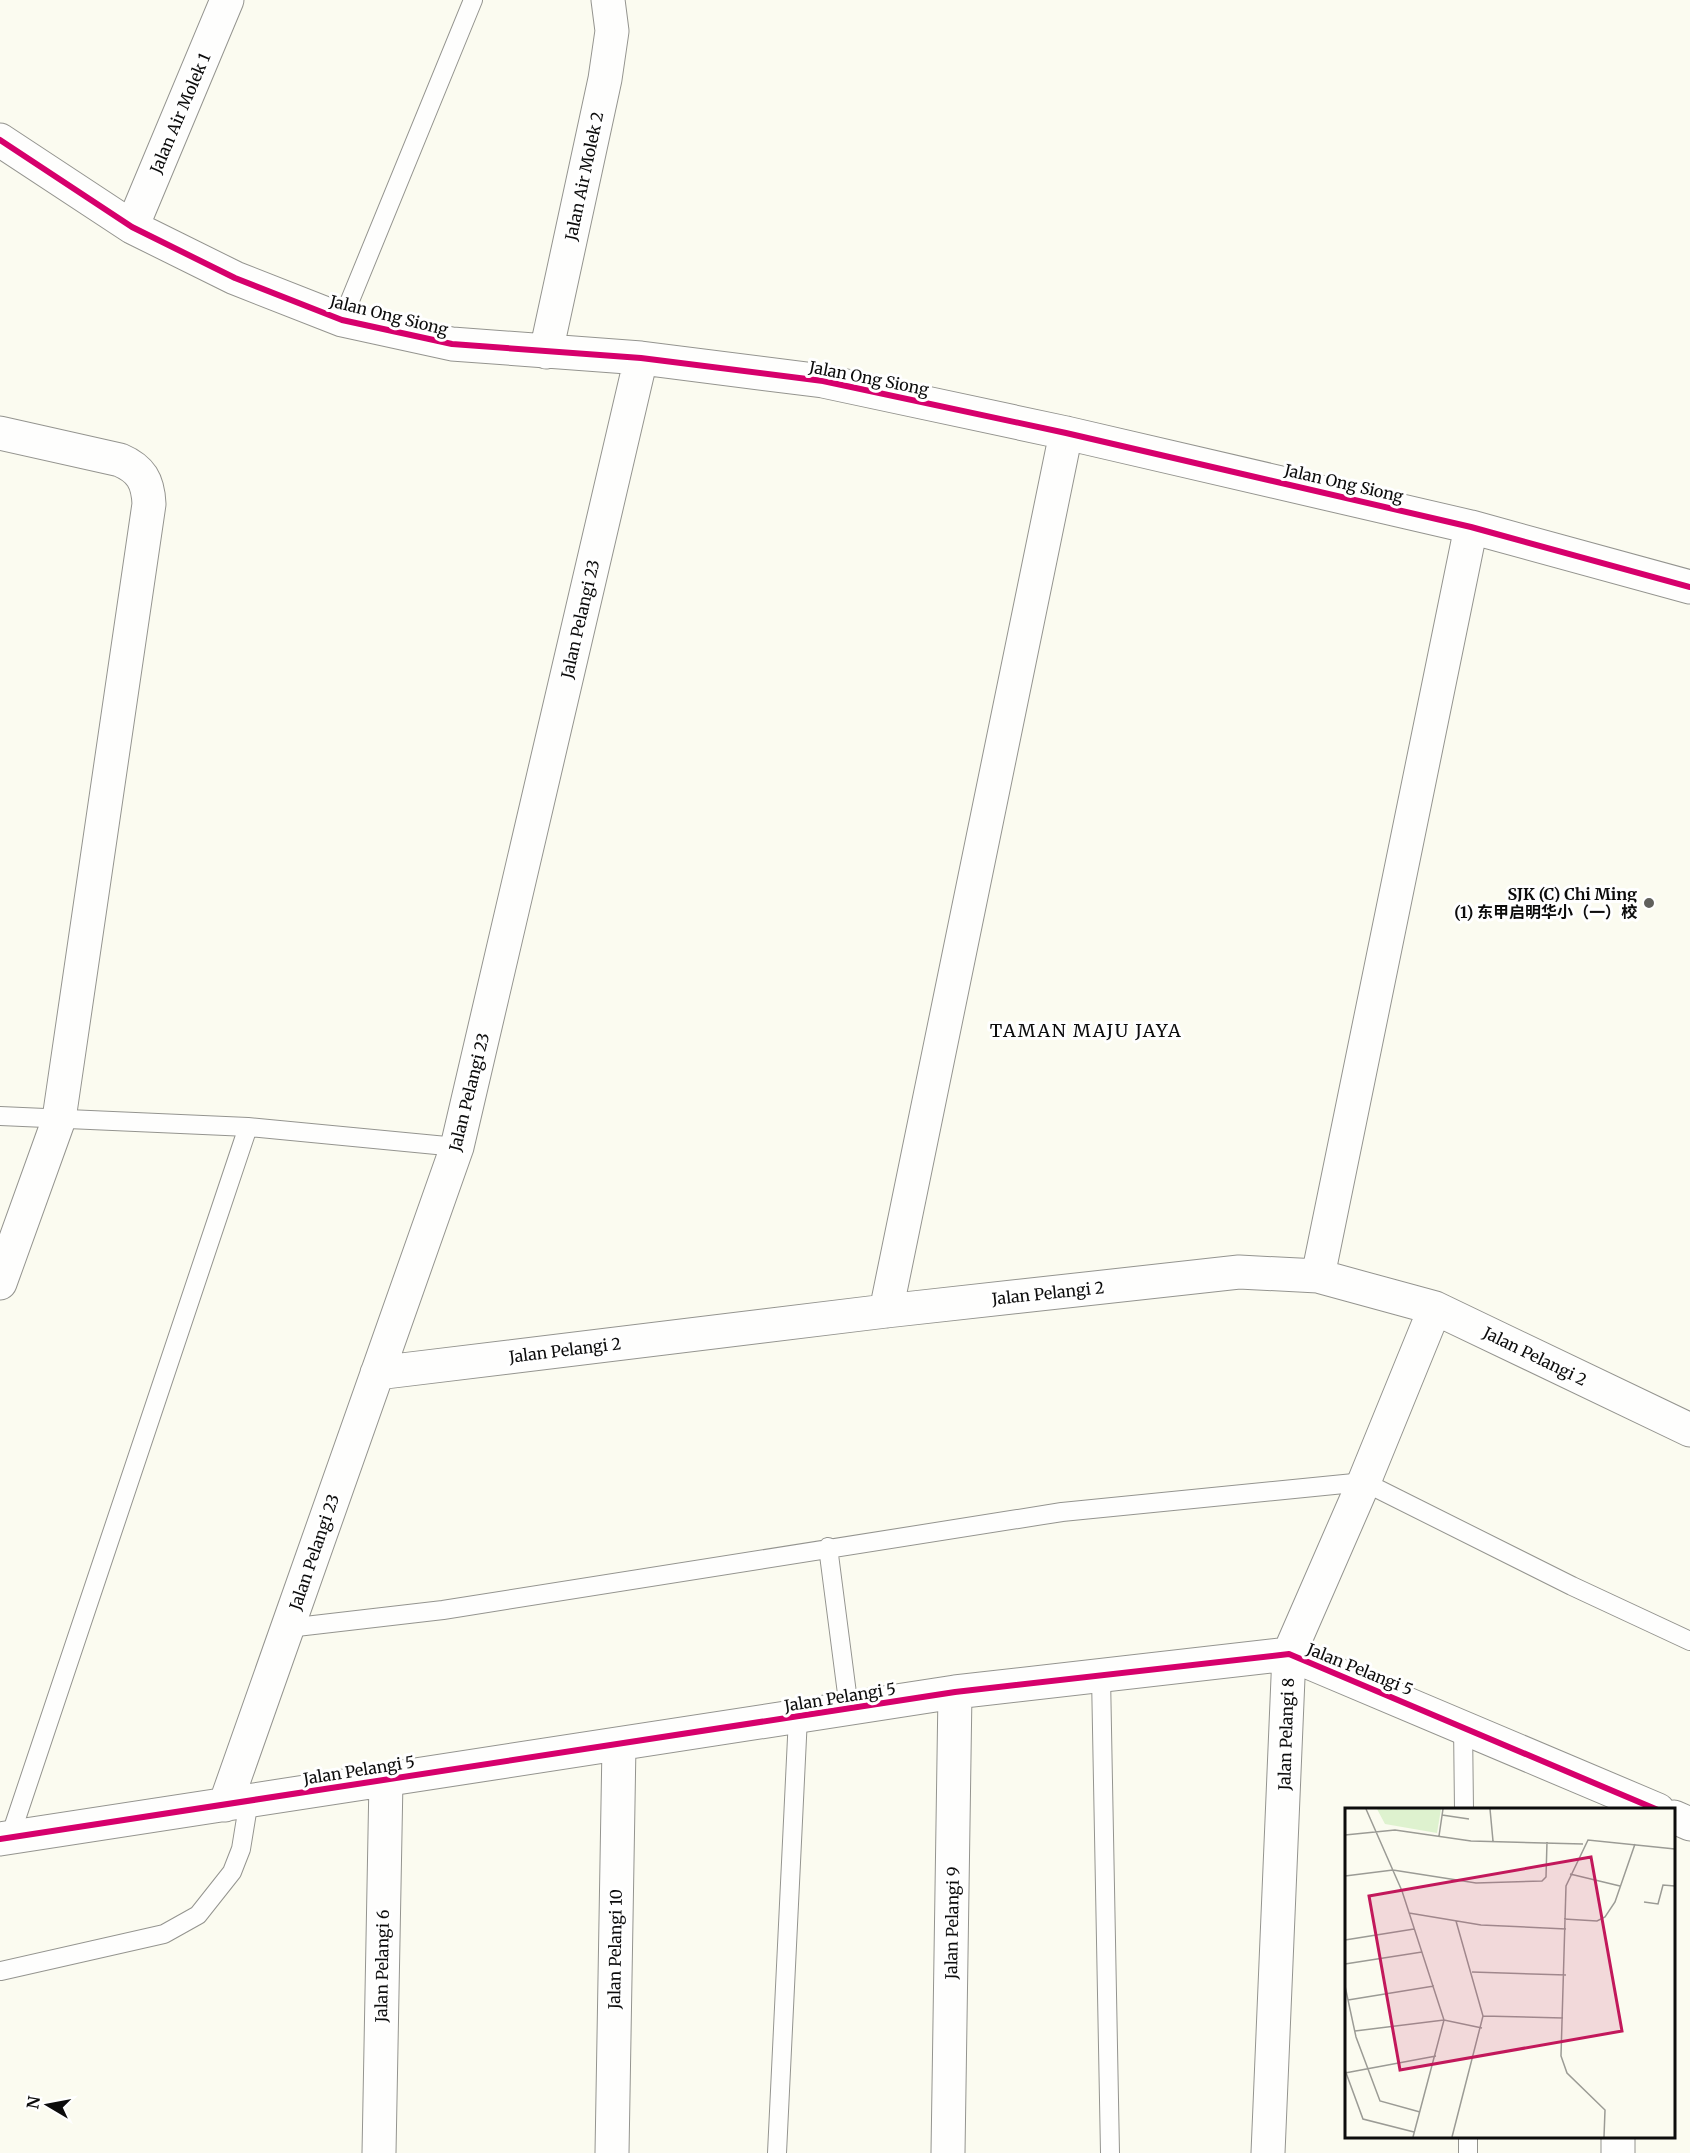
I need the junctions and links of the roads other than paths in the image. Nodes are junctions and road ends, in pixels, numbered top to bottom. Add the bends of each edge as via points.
1 (227, 0) edge
2 (473, 0) edge
3 (608, 0) edge
4 (0, 140) edge
5 (132, 226) junction
6 (342, 321) junction
7 (546, 352) junction
8 (641, 358) junction
9 (0, 433) edge
10 (1066, 433) junction
11 (1471, 527) junction
12 (1690, 587) edge
13 (0, 1116) edge
14 (59, 1119) junction
15 (248, 1127) junction
16 (457, 1146) junction
17 (1318, 1276) junction
18 (0, 1283) edge
19 (1435, 1308) junction
20 (886, 1311) junction
21 (377, 1373) junction
22 (1690, 1430) edge
23 (1364, 1482) junction
24 (828, 1547) junction
25 (288, 1628) junction
26 (1690, 1641) edge
27 (1289, 1654) junction
28 (1101, 1676) junction
29 (956, 1692) junction
30 (849, 1709) junction
31 (798, 1717) junction
32 (1463, 1725) junction
33 (619, 1744) junction
34 (386, 1780) junction
35 (1616, 1799) edge
36 (237, 1803) junction
37 (1464, 1808) edge
38 (1654, 1808) edge
39 (1675, 1817) edge
40 (1690, 1824) edge
41 (5, 1838) edge
42 (1, 1971) edge
43 (379, 2153) edge
44 (612, 2153) edge
45 (777, 2153) edge
46 (948, 2153) edge
47 (1110, 2153) edge
48 (1268, 2153) edge

1 - 5 street, Jalan Air Molek 1
2 - 6 lane
3 - 7 street, Jalan Air Molek 2 via 612,18 607,68
4 - 5 street, Jalan Ong Siong
5 - 6 street, Jalan Ong Siong via 235,278
6 - 7 street, Jalan Ong Siong via 452,344
7 - 8 street, Jalan Ong Siong
8 - 10 street, Jalan Ong Siong via 823,381
8 - 16 street, Jalan Pelangi 23
9 - 14 street via 120,460 143,476 149,489
10 - 11 street, Jalan Ong Siong
10 - 20 street
11 - 12 street, Jalan Ong Siong
11 - 17 street
13 - 14 lane
14 - 15 lane
14 - 18 street
15 - 16 lane
15 - 41 lane
16 - 21 street, Jalan Pelangi 23
17 - 19 street, Jalan Pelangi 2
17 - 20 street, Jalan Pelangi 2 via 1239,1272
19 - 22 street, Jalan Pelangi 2
19 - 23 street, Jalan Pelangi 8
20 - 21 street, Jalan Pelangi 2
21 - 25 street, Jalan Pelangi 23
23 - 24 lane via 1062,1512
23 - 26 lane
23 - 27 street, Jalan Pelangi 8
24 - 25 lane via 443,1610
24 - 30 lane
25 - 36 street, Jalan Pelangi 23
27 - 28 street, Jalan Pelangi 5
27 - 32 street, Jalan Pelangi 5
27 - 48 street, Jalan Pelangi 8
28 - 29 street, Jalan Pelangi 5
28 - 47 lane
29 - 30 street, Jalan Pelangi 5
29 - 46 street, Jalan Pelangi 9
30 - 31 street, Jalan Pelangi 5
31 - 33 street, Jalan Pelangi 5
31 - 45 lane
32 - 35 street, Jalan Pelangi 5
32 - 37 lane
33 - 34 street, Jalan Pelangi 5
33 - 44 street, Jalan Pelangi 10
34 - 36 street, Jalan Pelangi 5
34 - 43 street, Jalan Pelangi 6
35 - 38 street, Jalan Pelangi 5
36 - 41 street, Jalan Pelangi 5
36 - 42 lane via 242,1849 232,1872 198,1915 164,1934
39 - 40 street

